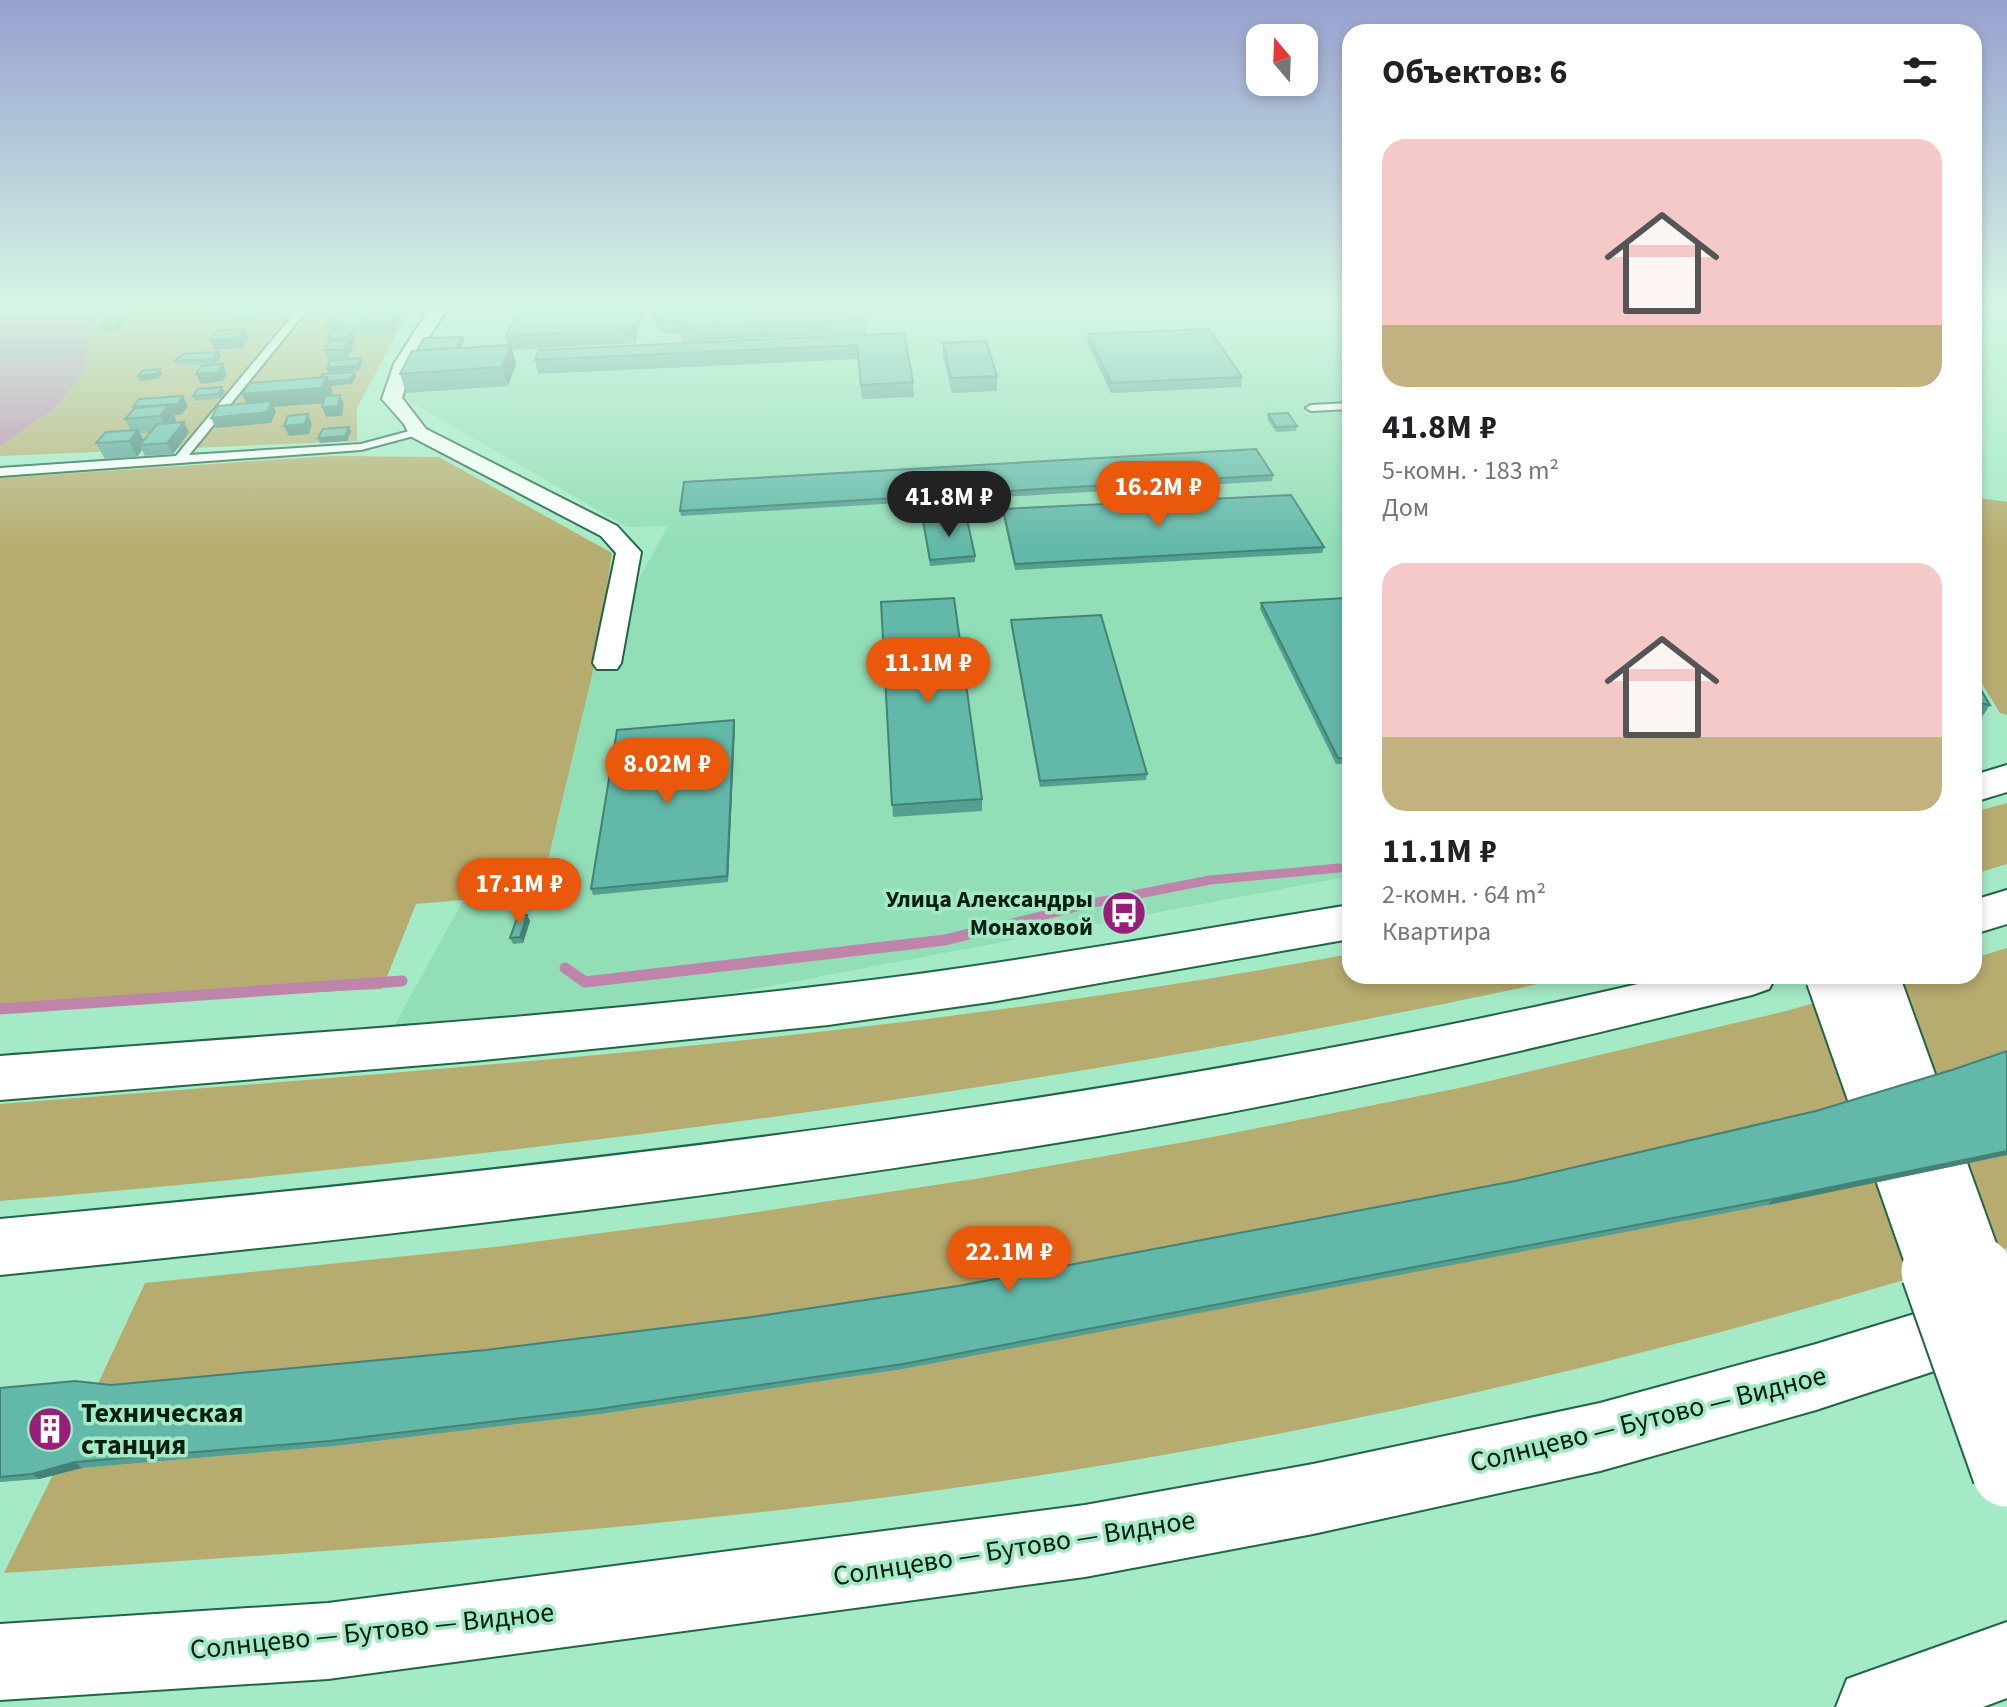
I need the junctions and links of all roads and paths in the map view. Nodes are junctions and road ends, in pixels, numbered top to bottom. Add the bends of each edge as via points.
1 (238, 389) edge
2 (395, 389) edge
3 (1342, 406) edge
4 (1311, 408) dead end
5 (417, 432) junction
6 (180, 459) junction
7 (0, 472) edge
8 (607, 663) dead end
9 (2007, 758) edge
10 (1982, 760) edge
11 (2007, 778) edge
12 (1982, 786) edge
13 (2007, 907) edge
14 (1982, 915) edge
15 (1342, 923) edge
16 (1720, 984) edge
17 (1836, 984) edge
18 (1874, 984) edge
19 (0, 1078) edge
20 (0, 1247) edge
21 (2007, 1316) edge
22 (2007, 1355) edge
23 (2007, 1472) edge
24 (2007, 1660) edge
25 (0, 1662) edge
26 (1875, 1707) edge

1 - 6 lane
2 - 5 street via 392,399
3 - 4 lane
5 - 6 lane via 361,447
5 - 8 street via 609,531 629,552
6 - 7 lane
9 - 10 main road
11 - 12 main road
13 - 14 main road
15 - 19 main road via 947,990 696,1020
16 - 20 main road via 1337,1069 918,1140 382,1210
17 - 23 main road, bridge
18 - 22 main road, bridge
21 - 25 main road, Солнцево — Бутово — Видное via 1816,1377 1600,1437 1085,1541 328,1641
24 - 26 main road

